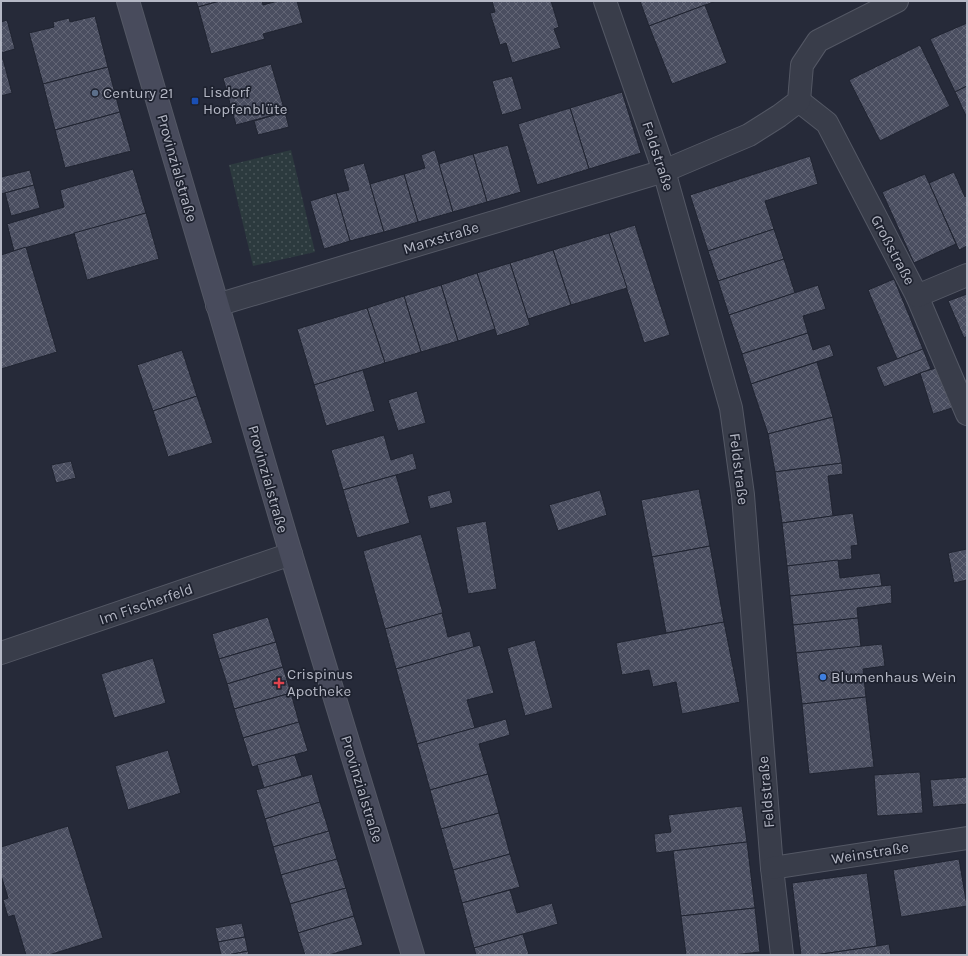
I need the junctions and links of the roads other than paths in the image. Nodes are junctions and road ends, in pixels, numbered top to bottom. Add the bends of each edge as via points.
1 (128, 1) edge
2 (605, 1) edge
3 (897, 1) edge
4 (799, 101) junction
5 (664, 171) junction
6 (967, 275) edge
7 (917, 296) junction
8 (217, 305) junction
9 (967, 414) edge
10 (291, 554) junction
11 (1, 653) edge
12 (967, 838) edge
13 (772, 868) junction
14 (413, 955) edge
15 (782, 955) edge

1 - 8 main road, Provinzialstraße
2 - 5 street, Feldstraße
3 - 4 street via 818,41 802,65
4 - 5 street, Marxstraße via 749,135
4 - 7 street, Großstraße via 827,123
5 - 8 street, Marxstraße
5 - 13 street, Feldstraße via 731,408 744,495
6 - 7 street
7 - 9 street, Großstraße
8 - 10 main road, Provinzialstraße
10 - 11 street, Im Fischerfeld
10 - 14 main road, Provinzialstraße
12 - 13 street, Weinstraße
13 - 15 street, Feldstraße

